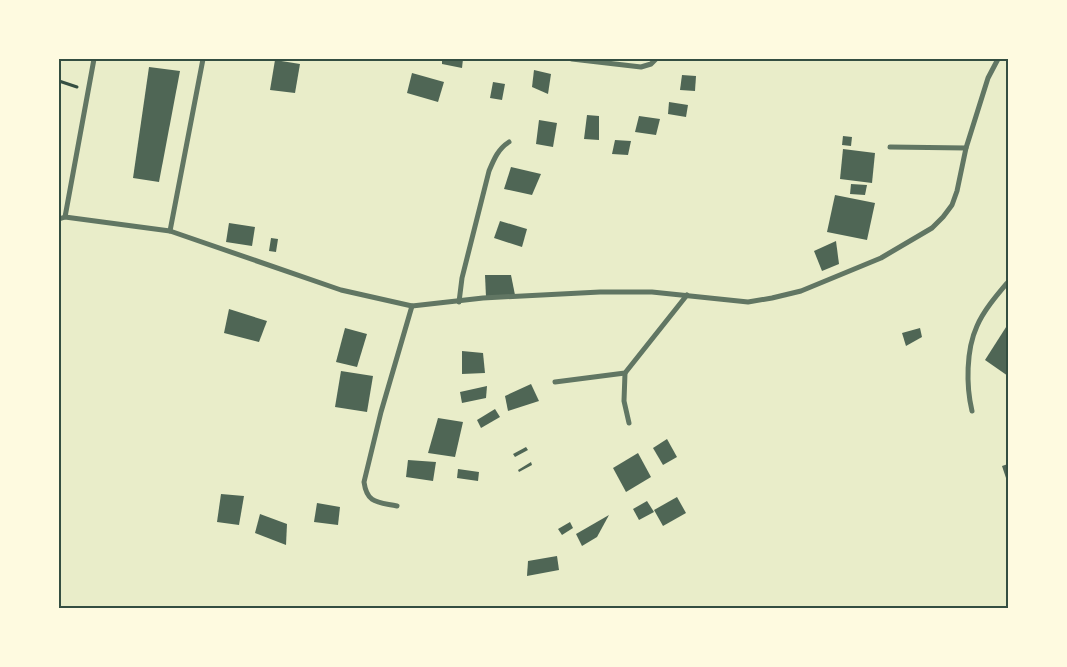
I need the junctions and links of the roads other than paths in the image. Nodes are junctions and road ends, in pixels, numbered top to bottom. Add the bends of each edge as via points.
1 (94, 59) edge
2 (203, 59) edge
3 (572, 59) edge
4 (656, 59) edge
5 (998, 59) edge
6 (509, 142) dead end
7 (890, 147) dead end
8 (966, 148) junction
9 (65, 216) junction
10 (59, 219) edge
11 (170, 231) junction
12 (1008, 282) edge
13 (686, 295) junction
14 (459, 302) junction
15 (412, 306) junction
16 (625, 373) junction
17 (555, 382) dead end
18 (972, 411) dead end
19 (629, 423) dead end
20 (397, 506) dead end

1 - 9 street
2 - 11 street
3 - 4 street via 641,67
5 - 8 street via 988,78
6 - 14 street via 502,146 489,171
7 - 8 street
8 - 13 street via 952,205 932,228 881,258 801,291 772,298 748,302
9 - 10 street
9 - 11 street
11 - 15 street via 341,290
12 - 18 street via 976,326 970,348 968,395
13 - 14 street via 600,292
13 - 16 street
14 - 15 street
15 - 20 street via 364,482 369,498
16 - 17 street
16 - 19 street via 624,401

